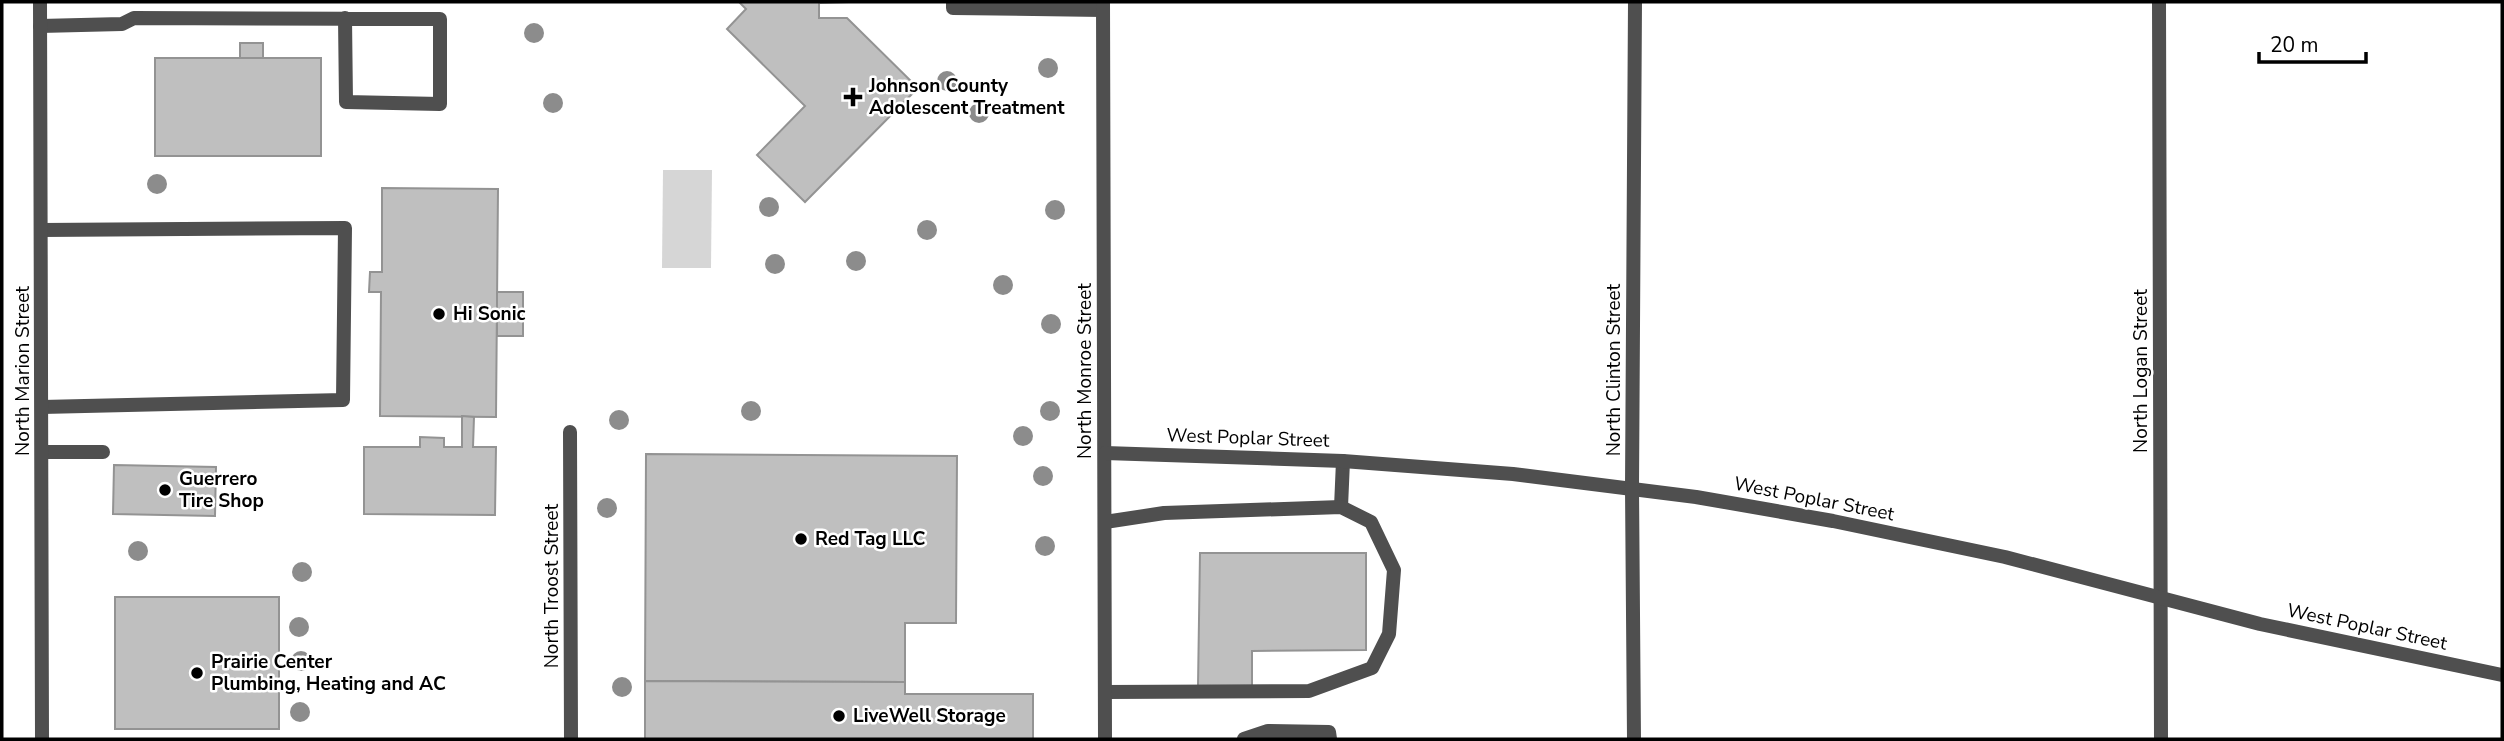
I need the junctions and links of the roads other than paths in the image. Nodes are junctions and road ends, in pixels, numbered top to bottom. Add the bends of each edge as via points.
1 (40, 2) edge
2 (953, 2) edge
3 (1635, 2) edge
4 (2159, 2) edge
5 (1103, 6) edge
6 (345, 19) junction
7 (40, 26) junction
8 (41, 230) junction
9 (42, 407) junction
10 (570, 432) dead end
11 (42, 452) junction
12 (103, 452) dead end
13 (1105, 453) junction
14 (1343, 461) junction
15 (1632, 488) junction
16 (1340, 507) junction
17 (1105, 522) junction
18 (2160, 598) junction
19 (2502, 675) edge
20 (1105, 692) junction
21 (42, 739) edge
22 (571, 739) edge
23 (1105, 739) edge
24 (1244, 739) edge
25 (1330, 739) edge
26 (1634, 739) edge
27 (2161, 739) edge

1 - 7 street, North Marion Street
2 - 5 street via 953,8
3 - 15 street, North Clinton Street
4 - 18 street, North Logan Street
5 - 13 street, North Monroe Street
6 - 6 street via 440,19 440,104 346,103
6 - 7 street via 134,19 122,24
7 - 8 street, North Marion Street
8 - 9 street, North Marion Street
8 - 9 street via 345,228 343,400
9 - 11 street, North Marion Street
10 - 22 street, North Troost Street
11 - 12 street
11 - 21 street, North Marion Street
13 - 14 street, West Poplar Street
13 - 17 street, North Monroe Street
14 - 15 street, West Poplar Street
14 - 16 street
15 - 18 street, West Poplar Street via 1873,529 2005,557
15 - 26 street, North Clinton Street
16 - 17 street via 1164,513
16 - 20 street via 1371,522 1394,570 1389,634 1372,668 1309,691
17 - 20 street, North Monroe Street
18 - 19 street, West Poplar Street
18 - 27 street, North Logan Street
20 - 23 street, North Monroe Street
24 - 25 street via 1268,731 1329,732

